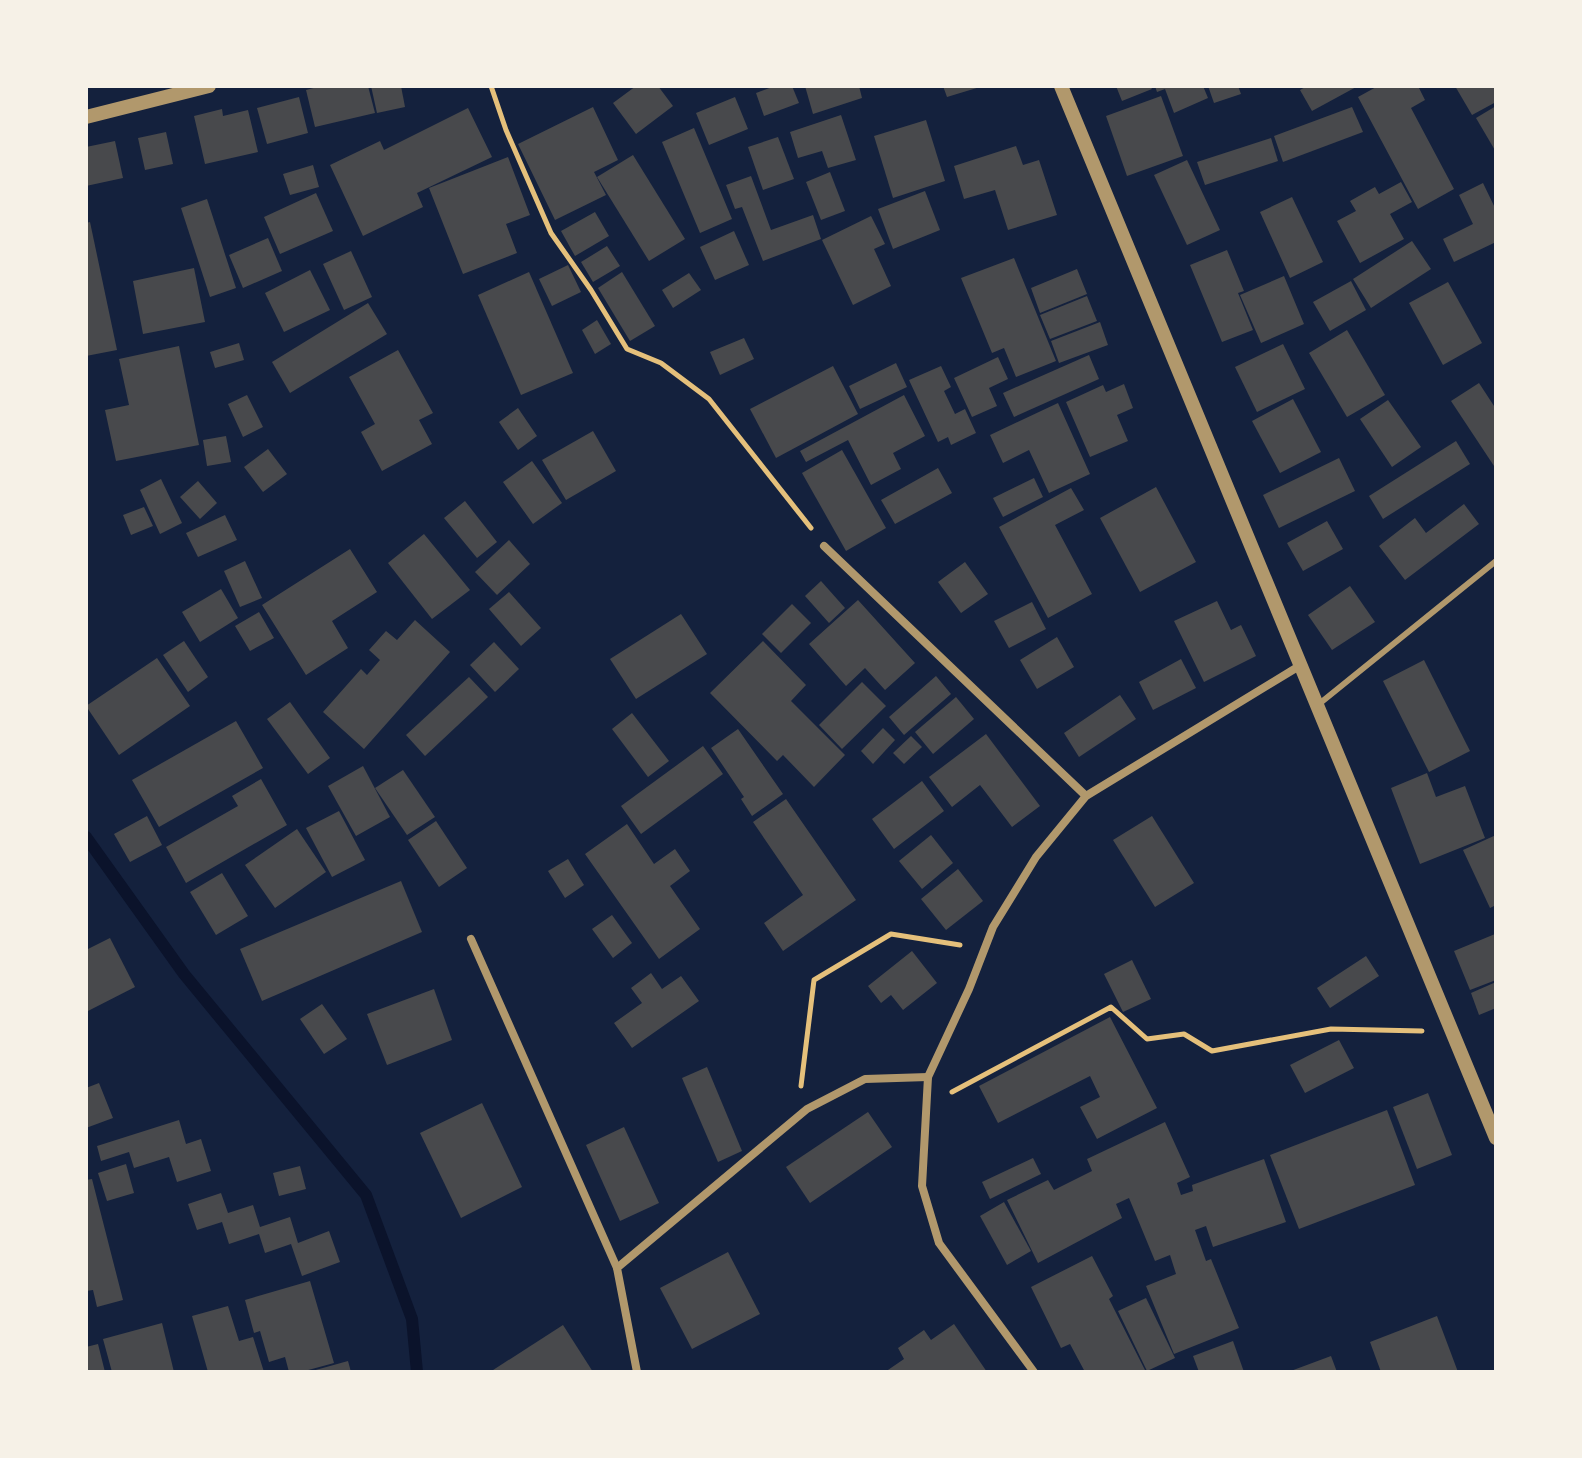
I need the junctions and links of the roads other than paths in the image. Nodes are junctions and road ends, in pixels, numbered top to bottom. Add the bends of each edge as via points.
1 (209, 86) edge
2 (1061, 86) edge
3 (86, 117) edge
4 (824, 546) road end
5 (1496, 561) edge
6 (1301, 665) junction
7 (1316, 706) junction
8 (1086, 796) junction
9 (471, 939) dead end
10 (928, 1077) junction
11 (1496, 1138) edge
12 (617, 1268) junction
13 (637, 1372) edge
14 (1034, 1372) edge

1 - 3 street
2 - 6 street
4 - 8 street
5 - 7 lane
6 - 7 street
6 - 8 street
7 - 11 street
8 - 10 street via 1036,857 993,927
9 - 12 street
10 - 12 street via 865,1079 798,1117
10 - 14 street via 922,1186 939,1243
12 - 13 street

